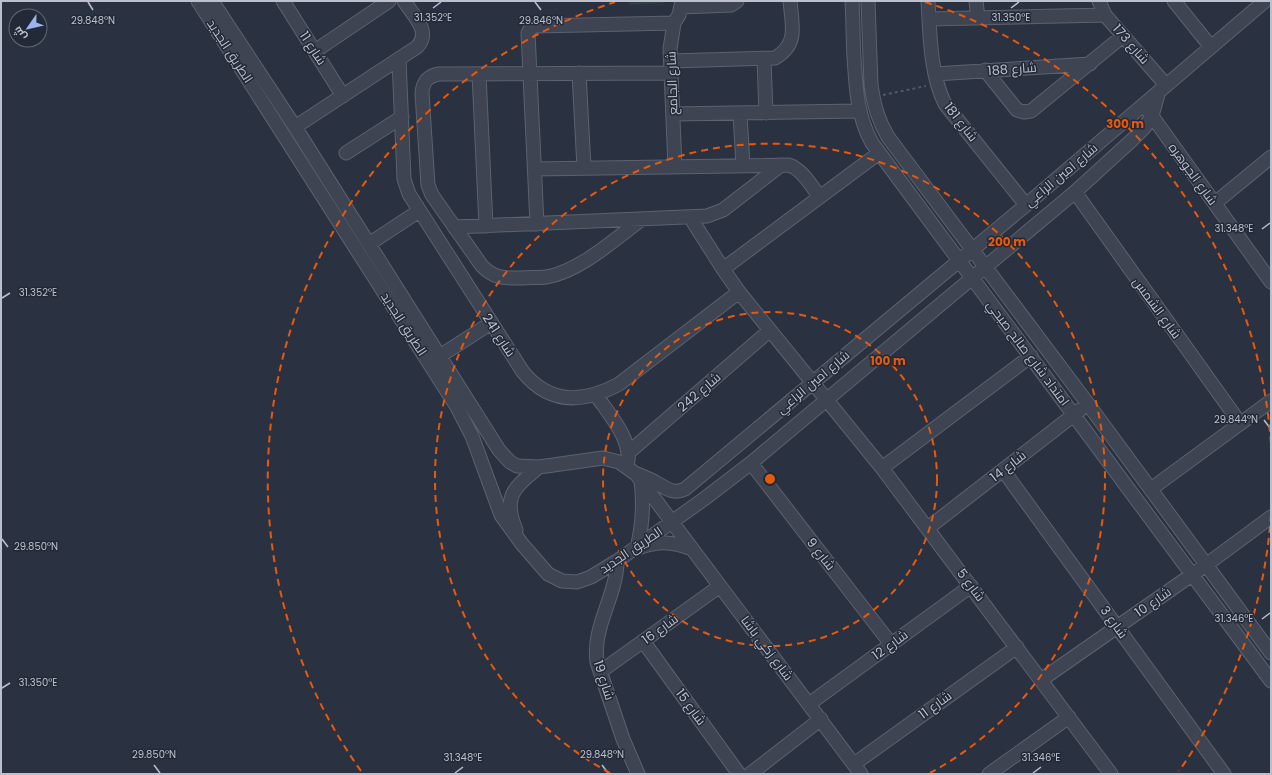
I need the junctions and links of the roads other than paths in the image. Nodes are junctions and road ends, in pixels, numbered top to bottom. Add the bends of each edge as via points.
1 (198, 1) edge
2 (212, 1) edge
3 (389, 1) edge
4 (404, 1) edge
5 (737, 1) edge
6 (790, 1) edge
7 (852, 1) edge
8 (868, 1) edge
9 (928, 1) edge
10 (976, 1) edge
11 (1099, 1) edge
12 (1174, 1) edge
13 (288, 3) edge
14 (682, 4) edge
15 (1256, 4) edge
16 (1105, 15) junction
17 (978, 18) junction
18 (929, 19) junction
19 (674, 23) junction
20 (1123, 36) junction
21 (1211, 47) junction
22 (315, 51) junction
23 (399, 59) junction
24 (764, 59) junction
25 (1090, 64) junction
26 (671, 67) junction
27 (985, 70) junction
28 (579, 73) junction
29 (479, 74) junction
30 (530, 74) junction
31 (936, 79) junction
32 (1163, 88) junction
33 (343, 96) junction
34 (1144, 104) junction
35 (859, 111) junction
36 (766, 112) junction
37 (740, 113) junction
38 (672, 114) junction
39 (1152, 116) junction
40 (402, 117) junction
41 (295, 128) junction
42 (346, 152) dead end
43 (879, 153) junction
44 (1271, 157) edge
45 (781, 165) junction
46 (743, 166) junction
47 (674, 167) junction
48 (584, 168) junction
49 (535, 169) junction
50 (1075, 192) junction
51 (820, 197) junction
52 (1215, 203) junction
53 (1026, 204) junction
54 (419, 211) junction
55 (690, 217) junction
56 (642, 219) junction
57 (537, 224) junction
58 (486, 226) junction
59 (454, 227) junction
60 (369, 244) junction
61 (972, 250) junction
62 (959, 260) junction
63 (984, 266) junction
64 (723, 269) junction
65 (972, 277) junction
66 (1271, 282) edge
67 (739, 292) junction
68 (491, 323) junction
69 (769, 331) junction
70 (440, 356) junction
71 (1031, 356) junction
72 (813, 382) junction
73 (596, 395) junction
74 (827, 399) junction
75 (1271, 401) edge
76 (1088, 404) junction
77 (1074, 415) junction
78 (1240, 424) junction
79 (628, 453) junction
80 (751, 463) junction
81 (539, 467) junction
82 (882, 468) junction
83 (1003, 470) junction
84 (634, 473) junction
85 (1151, 489) junction
86 (1271, 517) edge
87 (673, 522) junction
88 (928, 528) junction
89 (522, 544) junction
90 (637, 548) junction
91 (692, 549) junction
92 (617, 561) junction
93 (1206, 565) junction
94 (1193, 574) junction
95 (720, 586) junction
96 (971, 586) junction
97 (1117, 627) junction
98 (643, 641) junction
99 (891, 644) junction
100 (1017, 647) junction
101 (1271, 653) edge
102 (600, 672) junction
103 (1041, 680) junction
104 (1271, 680) edge
105 (809, 704) junction
106 (1069, 717) junction
107 (821, 719) junction
108 (858, 769) edge
109 (638, 774) edge
110 (739, 774) edge
111 (750, 774) edge
112 (989, 774) edge
113 (1111, 774) edge
114 (1224, 774) edge

1 - 89 street, الطريق الجديد via 457,407 472,436 501,515
2 - 41 street, الطريق الجديد
3 - 22 street
4 - 23 street via 422,27 424,38 417,48
5 - 14 street via 731,5
6 - 24 street via 790,44 784,53 775,58
7 - 35 street, امتداد شارع صالح صبحي
8 - 61 street, امتداد شارع صالح صبحي via 871,85 879,122
9 - 18 street, شارع 181
10 - 17 street
11 - 16 street, شارع 173
12 - 21 street
13 - 22 street, شارع 11
14 - 19 street, شارع الجامع
15 - 21 street
16 - 17 street
16 - 20 street, شارع 173
17 - 18 street
18 - 31 street, شارع 181
19 - 26 street, شارع الجامع
19 - 30 street via 532,27 528,33
20 - 25 street
20 - 32 street, شارع 173
21 - 32 street
22 - 33 street, شارع 11
23 - 33 street
23 - 40 street, شارع 241
24 - 26 street
24 - 36 street
25 - 27 street, شارع 188
25 - 27 street via 1032,112 1017,110
26 - 28 street
26 - 38 street, شارع الجامع
27 - 31 street, شارع 188
28 - 30 street
28 - 48 street
29 - 30 street
29 - 58 street
29 - 59 street via 439,74 426,80 423,86 428,185
30 - 49 street
31 - 53 street, شارع 181 via 945,104
32 - 34 street, شارع امين الراعي
32 - 39 street, شارع امين الراعي
33 - 41 street
34 - 39 street, شارع الجوهره
34 - 53 street, شارع امين الراعي
35 - 36 street
35 - 43 street, امتداد شارع صالح صبحي via 866,132
36 - 37 street
37 - 38 street
37 - 46 street
38 - 47 street, شارع الجامع
39 - 50 street, شارع امين الراعي via 1132,140
39 - 52 street, شارع الجوهره
40 - 42 street
40 - 54 street, شارع 241 via 405,183
41 - 60 street, الطريق الجديد
43 - 51 street
43 - 62 street, امتداد شارع صالح صبحي
44 - 52 street
45 - 46 street
45 - 51 street via 795,167
45 - 55 street via 723,210 707,216
46 - 47 street
47 - 48 street
48 - 49 street
49 - 57 street
50 - 63 street, شارع امين الراعي
50 - 78 street, شارع الشمس
51 - 64 street
52 - 66 street, شارع الجوهره
53 - 61 street, شارع امين الراعي
54 - 60 street
54 - 68 street, شارع 241
55 - 56 street
55 - 64 street, شارع 5
56 - 57 street
56 - 59 street via 576,266 546,277 507,278 489,273
57 - 58 street
58 - 59 street
60 - 70 street, الطريق الجديد
61 - 62 street, شارع امين الراعي
61 - 63 street, امتداد شارع صالح صبحي
62 - 65 street, امتداد شارع صالح صبحي
62 - 72 street, شارع امين الراعي
63 - 65 street, شارع امين الراعي
63 - 76 street, امتداد شارع صالح صبحي
64 - 67 street, شارع 5
65 - 71 street, امتداد شارع صالح صبحي
65 - 74 street, شارع امين الراعي
67 - 69 street, شارع 5
67 - 73 street, شارع 241 via 619,384
68 - 70 street
68 - 73 street, شارع 241 via 523,372 539,388 561,397
69 - 72 street, شارع 5
69 - 79 street, شارع 242
70 - 81 street, الطريق الجديد via 490,437 510,462 517,466
71 - 77 street, امتداد شارع صالح صبحي
71 - 82 street
72 - 74 street, شارع 5
72 - 84 street, شارع امين الراعي via 685,489 669,491 654,481
73 - 79 street via 622,435
74 - 80 street, شارع امين الراعي
74 - 82 street, شارع 5
75 - 78 street
76 - 77 street, شارع 14
76 - 85 street, امتداد شارع صالح صبحي
77 - 83 street, شارع 14
77 - 94 street, امتداد شارع صالح صبحي
78 - 85 street
79 - 84 street
80 - 87 street, شارع امين الراعي
80 - 99 street, شارع 9
81 - 84 street, الطريق الجديد via 602,458 619,462
81 - 89 street via 518,484 512,494 510,505 513,522
82 - 88 street, شارع 5
83 - 88 street, شارع 14
83 - 97 street, شارع 3
84 - 87 street, الطريق الجديد
84 - 90 street via 643,498 643,515
85 - 93 street, امتداد شارع صالح صبحي
86 - 93 street, شارع 10
87 - 90 street, الطريق الجديد
87 - 91 street, شارع زكي باشا
88 - 96 street, شارع 5
89 - 92 street, الطريق الجديد via 548,574 562,581 577,582 591,577
90 - 91 street via 665,542
90 - 92 street, الطريق الجديد
91 - 95 street, شارع زكي باشا
92 - 102 street, شارع 19 via 616,582 605,610 596,646
93 - 94 street, شارع 10
93 - 101 street, امتداد شارع صالح صبحي
94 - 97 street, شارع 10
94 - 104 street, امتداد شارع صالح صبحي
95 - 98 street, شارع 16
95 - 105 street, شارع زكي باشا
96 - 99 street, شارع 12
96 - 100 street, شارع 5
97 - 103 street, شارع 10
97 - 114 street, شارع 3
98 - 102 street, شارع 16
98 - 110 street, شارع 15
99 - 105 street, شارع 12
100 - 103 street, شارع 5
100 - 108 street, شارع 11
102 - 109 street, شارع 19
103 - 106 street, شارع 5
105 - 107 street, شارع زكي باشا
106 - 112 street
106 - 113 street, شارع 5
107 - 108 street, شارع زكي باشا
107 - 111 street

